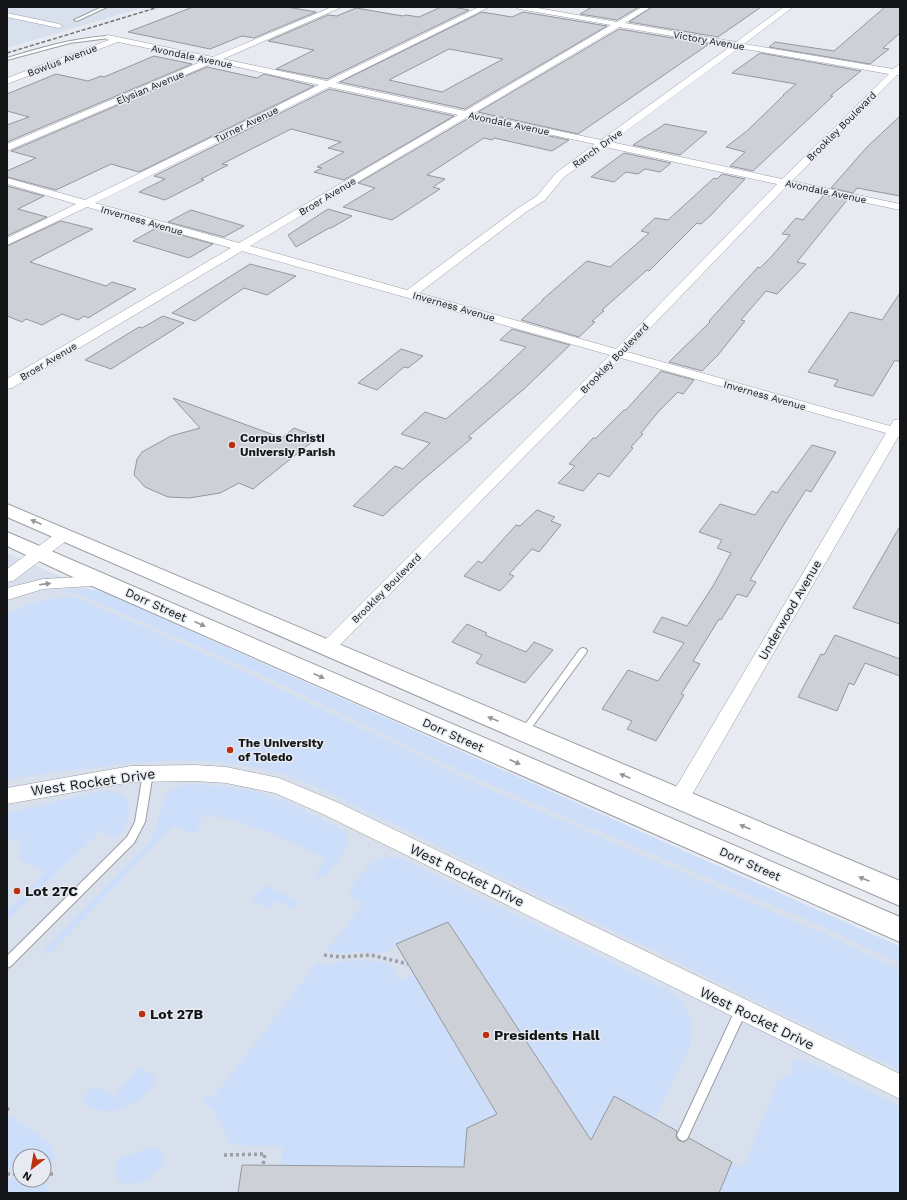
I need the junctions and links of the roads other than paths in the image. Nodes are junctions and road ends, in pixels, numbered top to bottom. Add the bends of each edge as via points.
1 (105, 7) edge
2 (338, 7) edge
3 (485, 7) edge
4 (519, 7) edge
5 (647, 7) edge
6 (789, 7) edge
7 (7, 16) edge
8 (76, 20) dead end
9 (618, 24) junction
10 (59, 26) dead end
11 (113, 38) junction
12 (737, 45) junction
13 (7, 59) edge
14 (212, 60) junction
15 (898, 71) edge
16 (7, 81) edge
17 (328, 84) junction
18 (466, 114) junction
19 (602, 144) junction
20 (7, 148) edge
21 (7, 181) edge
22 (785, 182) junction
23 (85, 204) junction
24 (900, 207) edge
25 (7, 242) edge
26 (241, 247) junction
27 (410, 294) junction
28 (619, 353) junction
29 (7, 385) edge
30 (898, 429) edge
31 (7, 510) edge
32 (64, 535) junction
33 (7, 538) edge
34 (39, 553) junction
35 (7, 577) edge
36 (100, 581) junction
37 (7, 594) edge
38 (327, 648) junction
39 (583, 651) dead end
40 (524, 732) junction
41 (148, 773) junction
42 (570, 786) junction
43 (7, 796) edge
44 (680, 799) junction
45 (822, 861) junction
46 (900, 894) edge
47 (900, 930) edge
48 (7, 963) edge
49 (741, 1010) junction
50 (900, 1087) edge
51 (683, 1135) dead end

1 - 8 lane
2 - 14 street, Elysian Avenue
3 - 17 street, Turner Avenue
4 - 9 street, Victory Avenue
5 - 9 street, Broer Avenue
6 - 12 street, Ranch Drive
7 - 10 street
9 - 12 street, Victory Avenue
9 - 18 street, Broer Avenue
11 - 13 lane via 90,39
11 - 14 street, Avondale Avenue
11 - 16 street, Bowlus Avenue
12 - 15 street, Victory Avenue
12 - 19 street, Ranch Drive
14 - 17 street, Avondale Avenue
14 - 20 street, Elysian Avenue
15 - 22 street, Brookley Boulevard
17 - 18 street, Avondale Avenue
17 - 23 street, Turner Avenue
18 - 19 street, Avondale Avenue
18 - 26 street, Broer Avenue
19 - 22 street, Avondale Avenue
19 - 27 street, Ranch Drive via 560,175 541,198
21 - 23 street, Inverness Avenue
22 - 24 street, Avondale Avenue
22 - 28 street, Brookley Boulevard
23 - 25 street, Turner Avenue
23 - 26 street, Inverness Avenue
26 - 27 street, Inverness Avenue
26 - 29 street, Broer Avenue
27 - 28 street, Inverness Avenue
28 - 30 street, Inverness Avenue
28 - 38 street, Brookley Boulevard
30 - 44 street, Underwood Avenue
32 -> 31 main road
32 - 34 street
32 - 38 main road
33 - 34 main road, Dorr Street
34 - 35 street
34 - 36 main road, Dorr Street
37 -> 36 street via 43,584
36 -> 42 main road, Dorr Street
40 -> 38 main road
39 - 40 lane
44 -> 40 main road
41 - 43 street, West Rocket Drive
41 - 48 lane via 140,822 131,840
41 - 49 street, West Rocket Drive via 226,775 279,786 305,796
42 - 45 main road via 708,833 803,875 812,876
42 - 47 main road, Dorr Street
45 -> 44 main road
46 -> 45 main road
49 - 50 street, West Rocket Drive
49 - 51 lane

